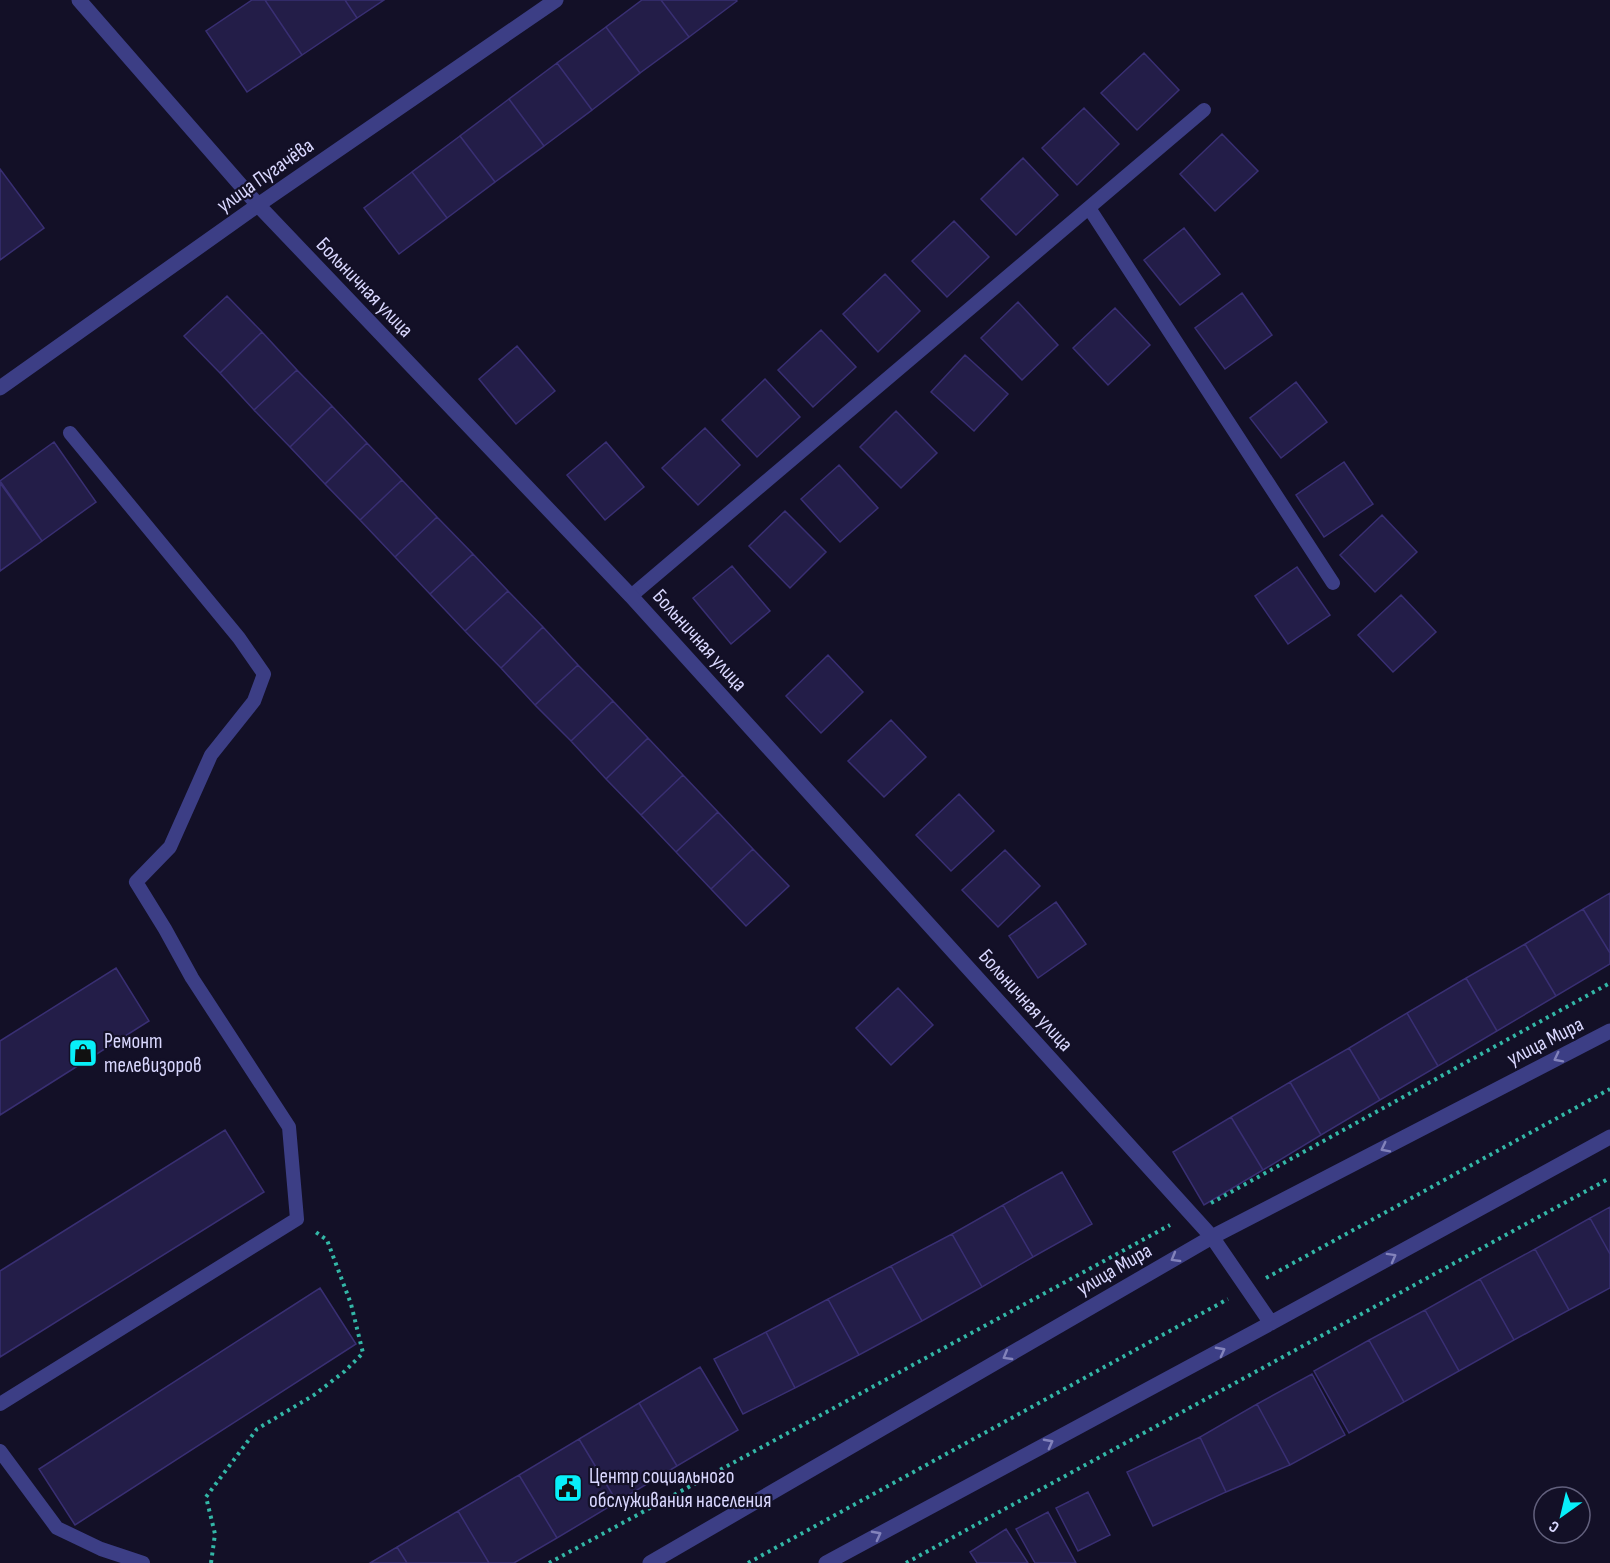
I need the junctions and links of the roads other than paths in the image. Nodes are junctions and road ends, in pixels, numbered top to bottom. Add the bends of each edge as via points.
1 (80, 0) edge
2 (556, 0) edge
3 (1204, 110) dead end
4 (258, 205) junction
5 (1089, 208) junction
6 (0, 388) edge
7 (70, 434) dead end
8 (1333, 583) dead end
9 (631, 596) junction
10 (1610, 1031) edge
11 (1610, 1137) edge
12 (1212, 1237) junction
13 (1271, 1323) junction
14 (0, 1404) edge
15 (0, 1451) edge
16 (143, 1563) edge
17 (651, 1563) edge
18 (825, 1563) edge

1 - 4 street, Больничная улица
2 - 4 street, улица Пугачёва
3 - 5 lane
4 - 6 street, улица Пугачёва
4 - 9 street, Больничная улица
5 - 8 lane
5 - 9 lane
7 - 14 lane via 239,638 264,674 254,701 211,755 170,847 136,882 192,978 289,1127 297,1220
9 - 12 street, Больничная улица
10 -> 12 street, улица Мира
13 -> 11 street
12 - 13 street, Больничная улица
12 -> 17 street, улица Мира
18 -> 13 street
15 - 16 lane via 57,1528

